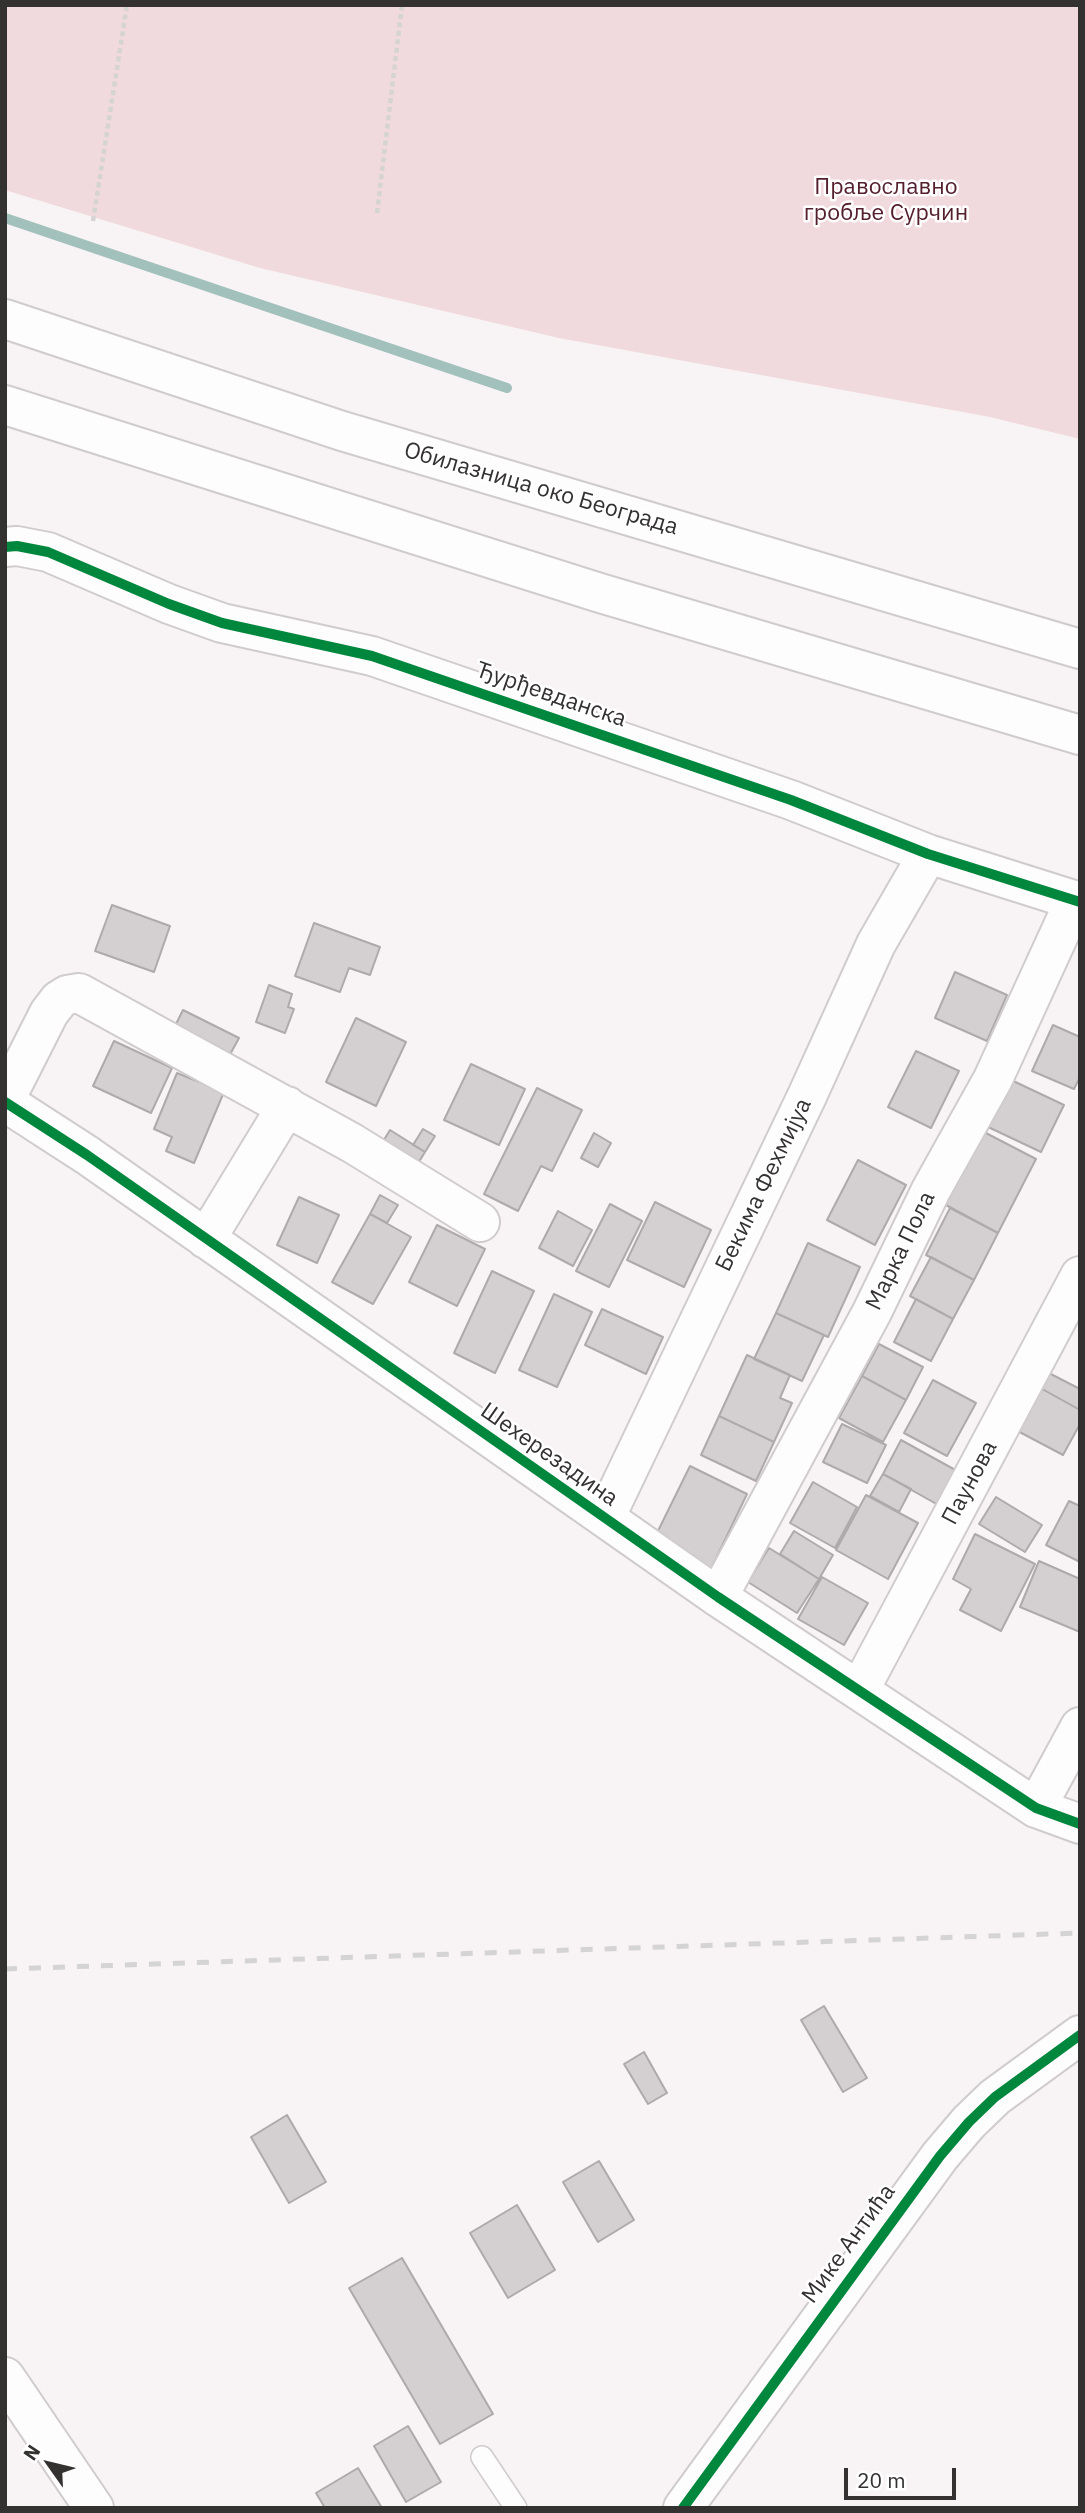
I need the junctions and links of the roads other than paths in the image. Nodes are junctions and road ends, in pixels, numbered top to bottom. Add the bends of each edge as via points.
1 (5, 319) edge
2 (5, 405) edge
3 (5, 547) edge
4 (1080, 649) edge
5 (1080, 735) edge
6 (928, 854) junction
7 (1077, 901) edge
8 (5, 1101) edge
9 (287, 1106) junction
10 (480, 1222) dead end
11 (206, 1239) junction
12 (1080, 1276) edge
13 (605, 1518) junction
14 (718, 1597) junction
15 (860, 1689) junction
16 (1080, 1727) edge
17 (1036, 1808) junction
18 (1080, 1824) edge
19 (1080, 2035) edge
20 (5, 2377) edge
21 (482, 2457) dead end
22 (94, 2508) edge
23 (516, 2508) edge
24 (683, 2508) edge

1 - 4 main road, Обилазница око Београда via 342,431
2 - 5 main road via 600,593
3 - 6 main road, Ђурђевданска via 48,552 222,623 372,656 791,800
6 - 7 main road, Ђурђевданска
6 - 13 main road, Бекима Фехмијуа via 876,944
7 - 14 main road, Марка Пола via 993,1079 930,1190 872,1312
8 - 9 main road via 49,1013 59,1000 79,993
8 - 11 main road, Шехерезадина
9 - 10 main road
9 - 11 main road
11 - 13 main road, Шехерезадина
12 - 15 main road, Паунова
13 - 14 main road, Шехерезадина
14 - 15 main road, Шехерезадина
15 - 17 main road, Шехерезадина
16 - 17 main road
17 - 18 main road, Шехерезадина
19 - 24 main road, Мике Антића via 995,2097 947,2148
20 - 22 main road
21 - 23 lane

